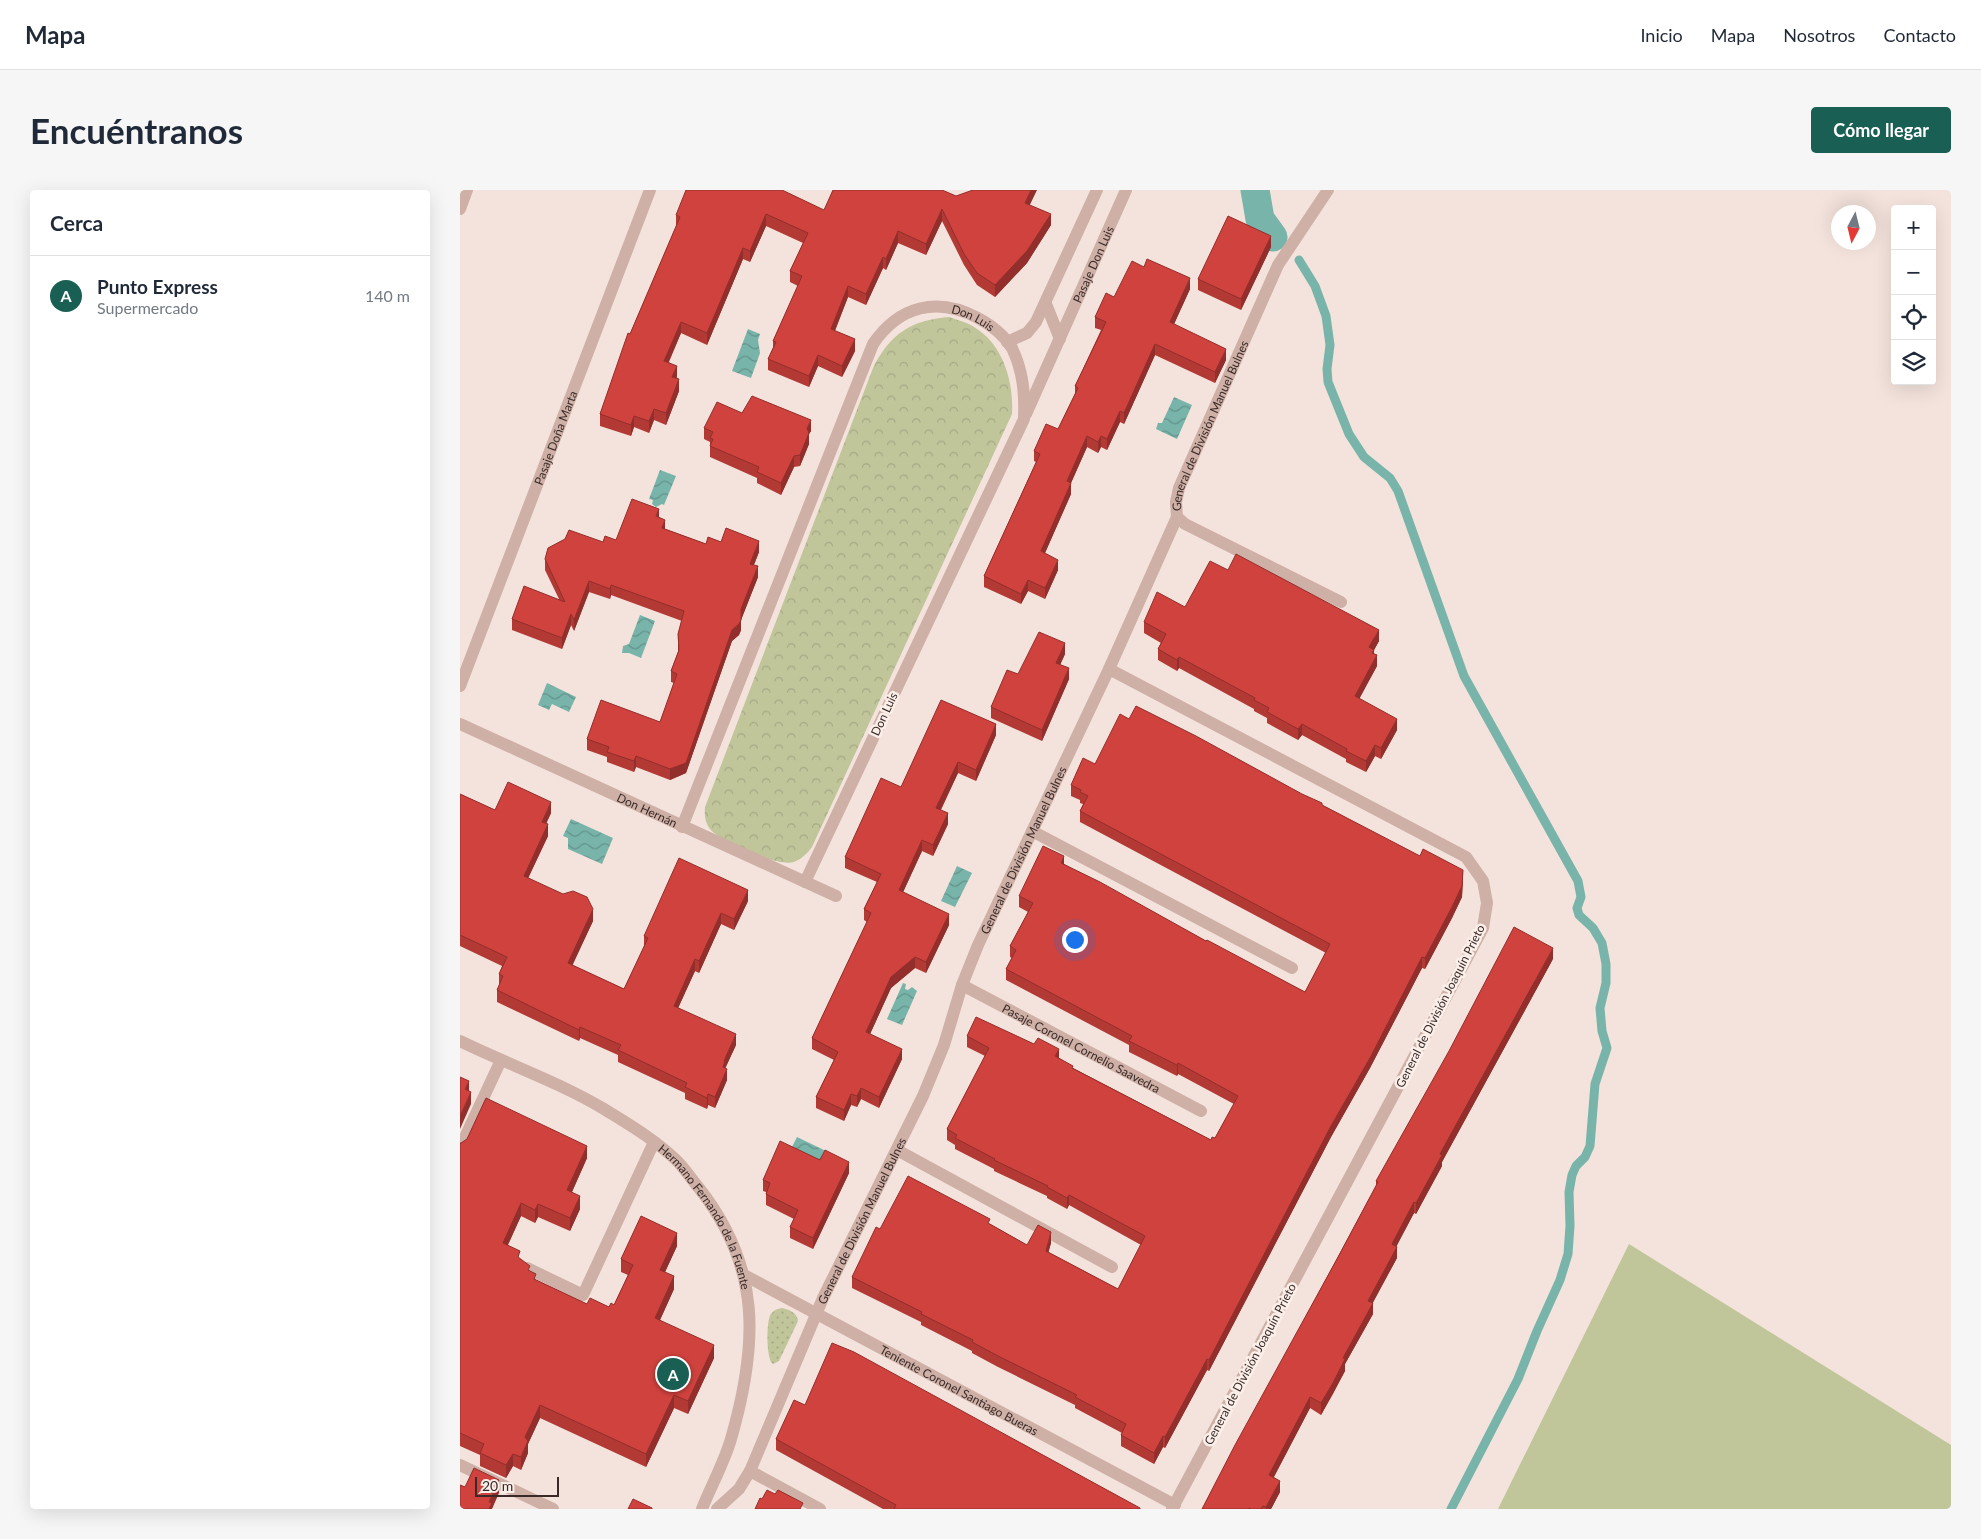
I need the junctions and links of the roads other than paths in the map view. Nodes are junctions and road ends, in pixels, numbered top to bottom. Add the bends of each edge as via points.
1 (467, 190) edge
2 (650, 190) edge
3 (1097, 190) edge
4 (1126, 190) edge
5 (1328, 190) edge
6 (460, 209) edge
7 (1046, 304) junction
8 (1060, 339) junction
9 (1007, 342) junction
10 (1024, 419) junction
11 (1177, 517) junction
12 (1341, 602) dead end
13 (1109, 669) junction
14 (460, 686) edge
15 (460, 724) edge
16 (682, 827) junction
17 (1032, 831) junction
18 (805, 882) junction
19 (836, 896) dead end
20 (1292, 968) dead end
21 (962, 985) junction
22 (460, 1041) edge
23 (501, 1060) junction
24 (1201, 1111) dead end
25 (654, 1142) junction
26 (460, 1148) edge
27 (897, 1150) junction
28 (526, 1268) edge
29 (1112, 1268) dead end
30 (744, 1275) junction
31 (817, 1313) junction
32 (460, 1465) edge
33 (750, 1471) junction
34 (1174, 1507) edge
35 (553, 1509) edge
36 (702, 1509) edge
37 (717, 1509) edge
38 (820, 1509) edge

1 - 6 street
2 - 14 street, Pasaje Doña Marta
3 - 7 street
4 - 8 street, Pasaje Don Luis
5 - 11 street, General de División Manuel Bulnes via 1278,265 1179,488
7 - 8 street
7 - 9 street via 1027,333
8 - 10 street, Pasaje Don Luis
9 - 10 street, Don Luis via 1021,370 1025,392
9 - 16 street, Don Luis via 994,327 950,306 933,305 892,320 873,344
10 - 18 street, Don Luis
11 - 12 street
11 - 13 street, General de División Manuel Bulnes
13 - 17 street, General de División Manuel Bulnes
13 - 34 street, General de División Joaquín Prieto via 1466,857 1483,881 1487,903 1483,928
15 - 16 street, Don Hernán
16 - 18 street, Don Hernán
17 - 20 street
17 - 21 street, General de División Manuel Bulnes
18 - 19 street, Don Hernán
21 - 24 street, Pasaje Coronel Cornelio Saavedra
21 - 27 street, General de División Manuel Bulnes via 944,1046
22 - 23 street, Hermano Fernando de la Fuente
23 - 25 street, Hermano Fernando de la Fuente via 602,1108
23 - 26 street
25 - 28 street via 583,1295
25 - 30 street, Hermano Fernando de la Fuente via 676,1159 715,1208
27 - 29 street
27 - 31 street, General de División Manuel Bulnes
30 - 31 street, Teniente Coronel Santiago Bueras
30 - 36 street, Hermano Fernando de la Fuente via 750,1310 750,1340 743,1387 730,1441
31 - 33 street, General de División Manuel Bulnes
31 - 34 street, Teniente Coronel Santiago Bueras
32 - 35 street
33 - 37 street, General de División Manuel Bulnes via 738,1490
33 - 38 street

